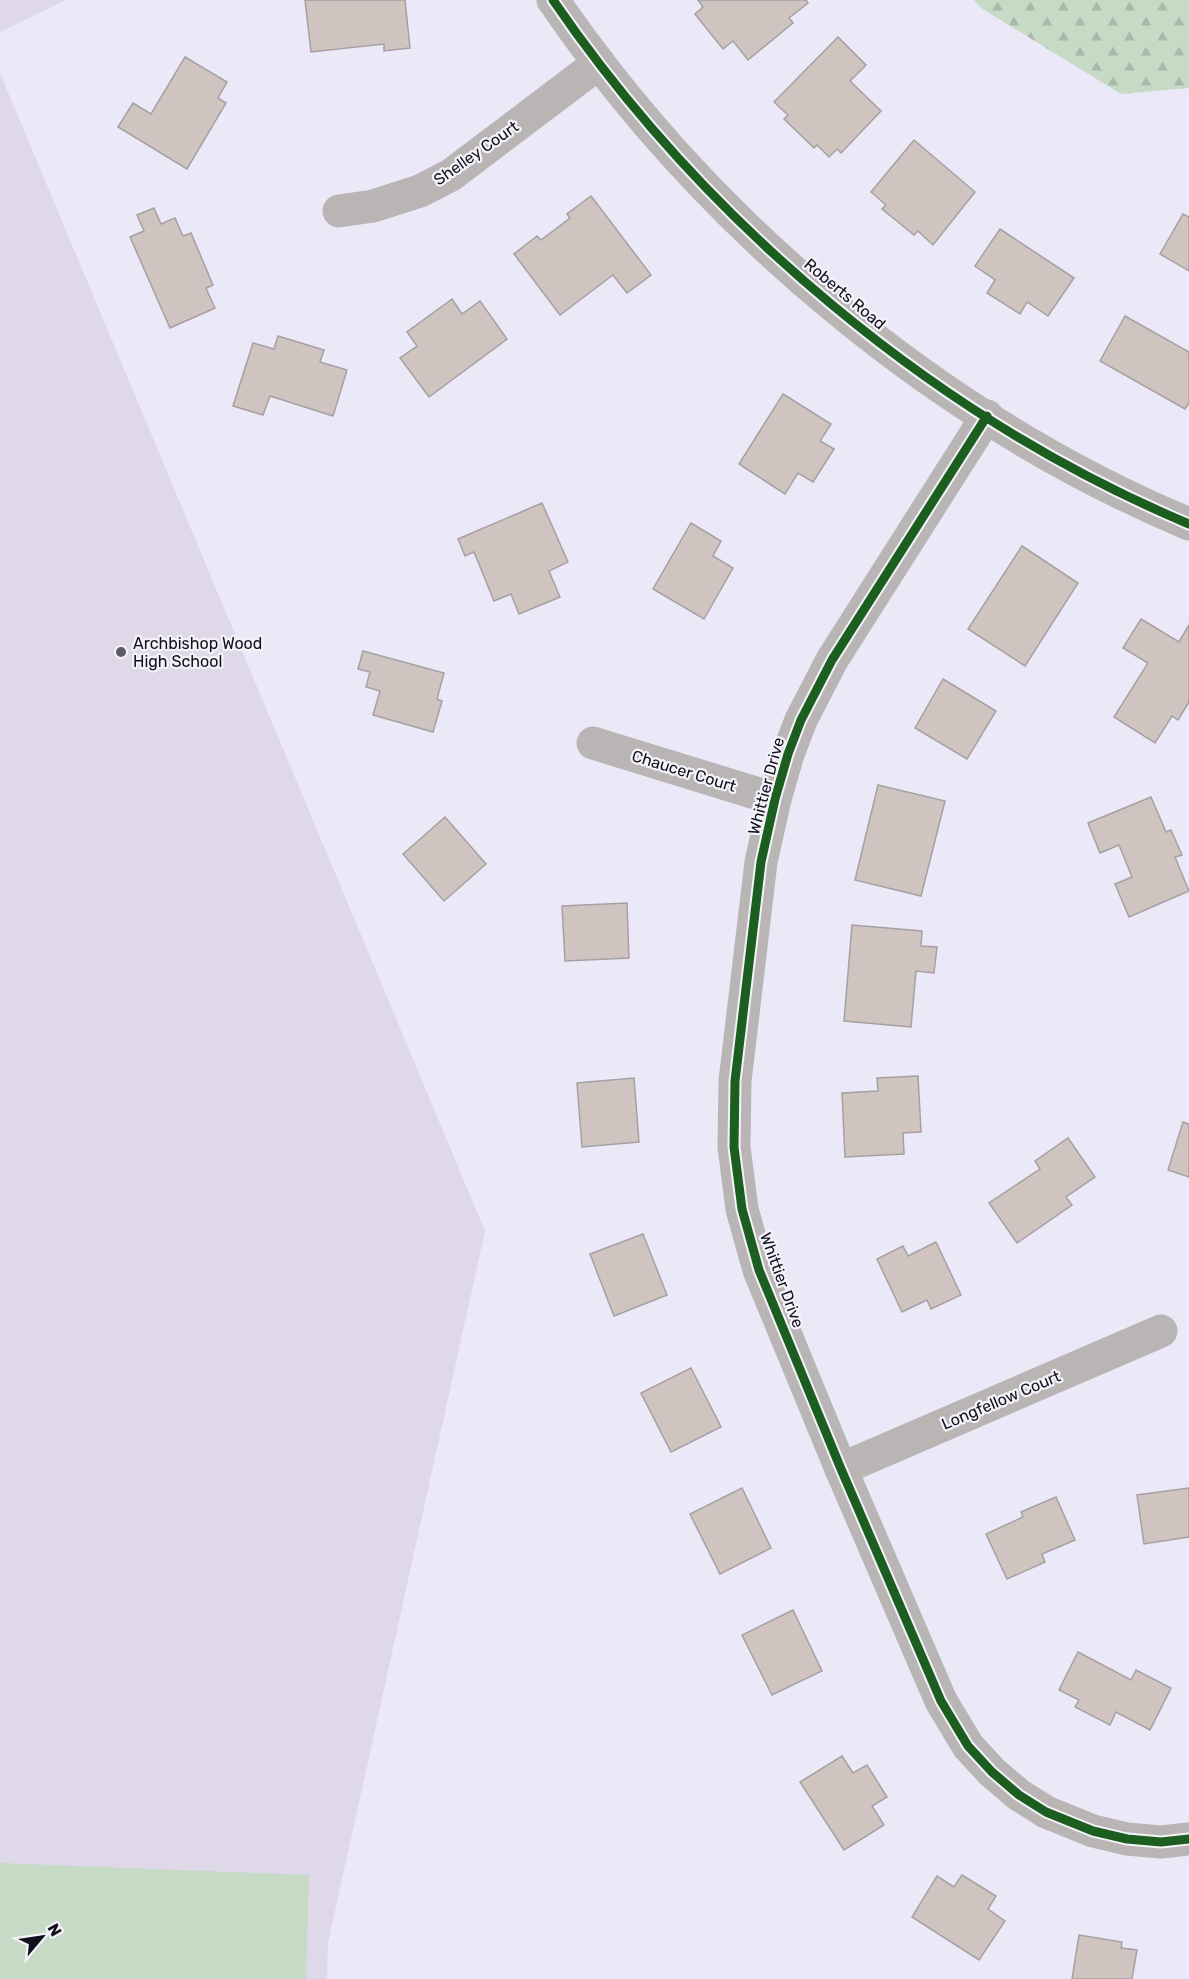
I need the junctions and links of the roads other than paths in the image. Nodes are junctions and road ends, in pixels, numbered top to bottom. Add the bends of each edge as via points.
1 (553, 0) edge
2 (599, 63) junction
3 (339, 211) dead end
4 (987, 416) junction
5 (1189, 524) edge
6 (593, 742) dead end
7 (775, 798) junction
8 (1161, 1331) dead end
9 (841, 1469) junction
10 (1189, 1839) edge

1 - 2 street, Roberts Road
2 - 3 street, Shelley Court via 451,175 411,194
2 - 4 street, Roberts Road via 630,104 717,201 775,255 862,330
4 - 5 street, Roberts Road via 1101,482
4 - 7 street, Whittier Drive via 832,660 801,720
6 - 7 street, Chaucer Court
7 - 9 street, Whittier Drive via 761,862 735,1081 734,1147 742,1209 759,1270
8 - 9 street, Longfellow Court
9 - 10 street, Whittier Drive via 941,1701 968,1746 992,1772 1046,1812 1093,1832 1161,1842

